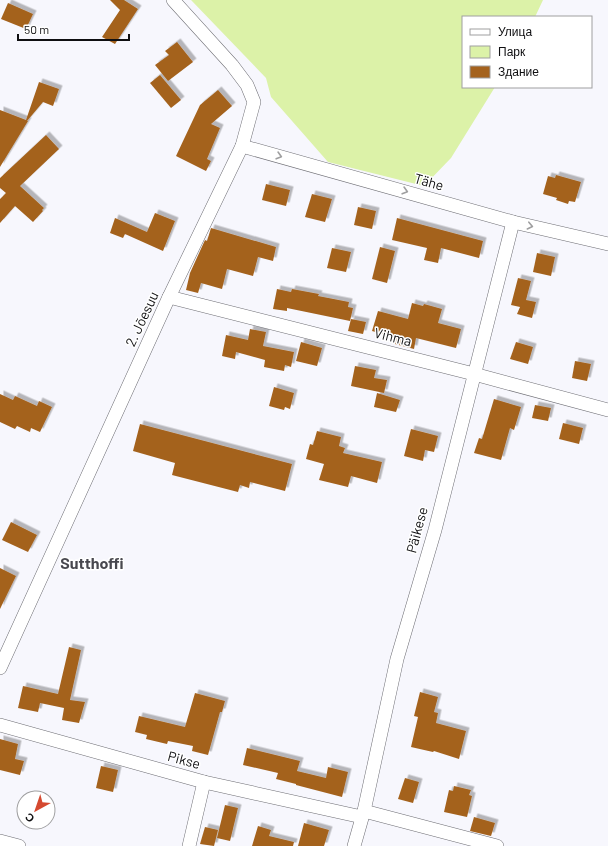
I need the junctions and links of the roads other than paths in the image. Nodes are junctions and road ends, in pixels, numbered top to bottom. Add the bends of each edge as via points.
1 (173, 0) edge
2 (242, 146) junction
3 (513, 222) junction
4 (608, 244) edge
5 (170, 296) junction
6 (474, 374) junction
7 (608, 410) edge
8 (0, 668) edge
9 (0, 726) edge
10 (204, 782) junction
11 (363, 814) junction
12 (0, 842) edge
13 (19, 846) edge
14 (189, 846) edge
15 (354, 846) edge
16 (497, 846) edge

1 - 2 street, 2. Jõesuu via 247,85 254,102
2 -> 3 street, Tähe
2 - 5 street, 2. Jõesuu
3 -> 4 street, Tähe
3 - 6 street, Päikese
5 - 6 street, Vihma
5 - 8 street, 2. Jõesuu
6 - 7 street, Vihma
6 - 11 street, Päikese via 434,530 397,659
9 - 10 street, Pikse
10 - 11 street, Pikse
10 - 14 street
11 - 15 street, Päikese
11 - 16 street, Pikse
12 - 13 street

